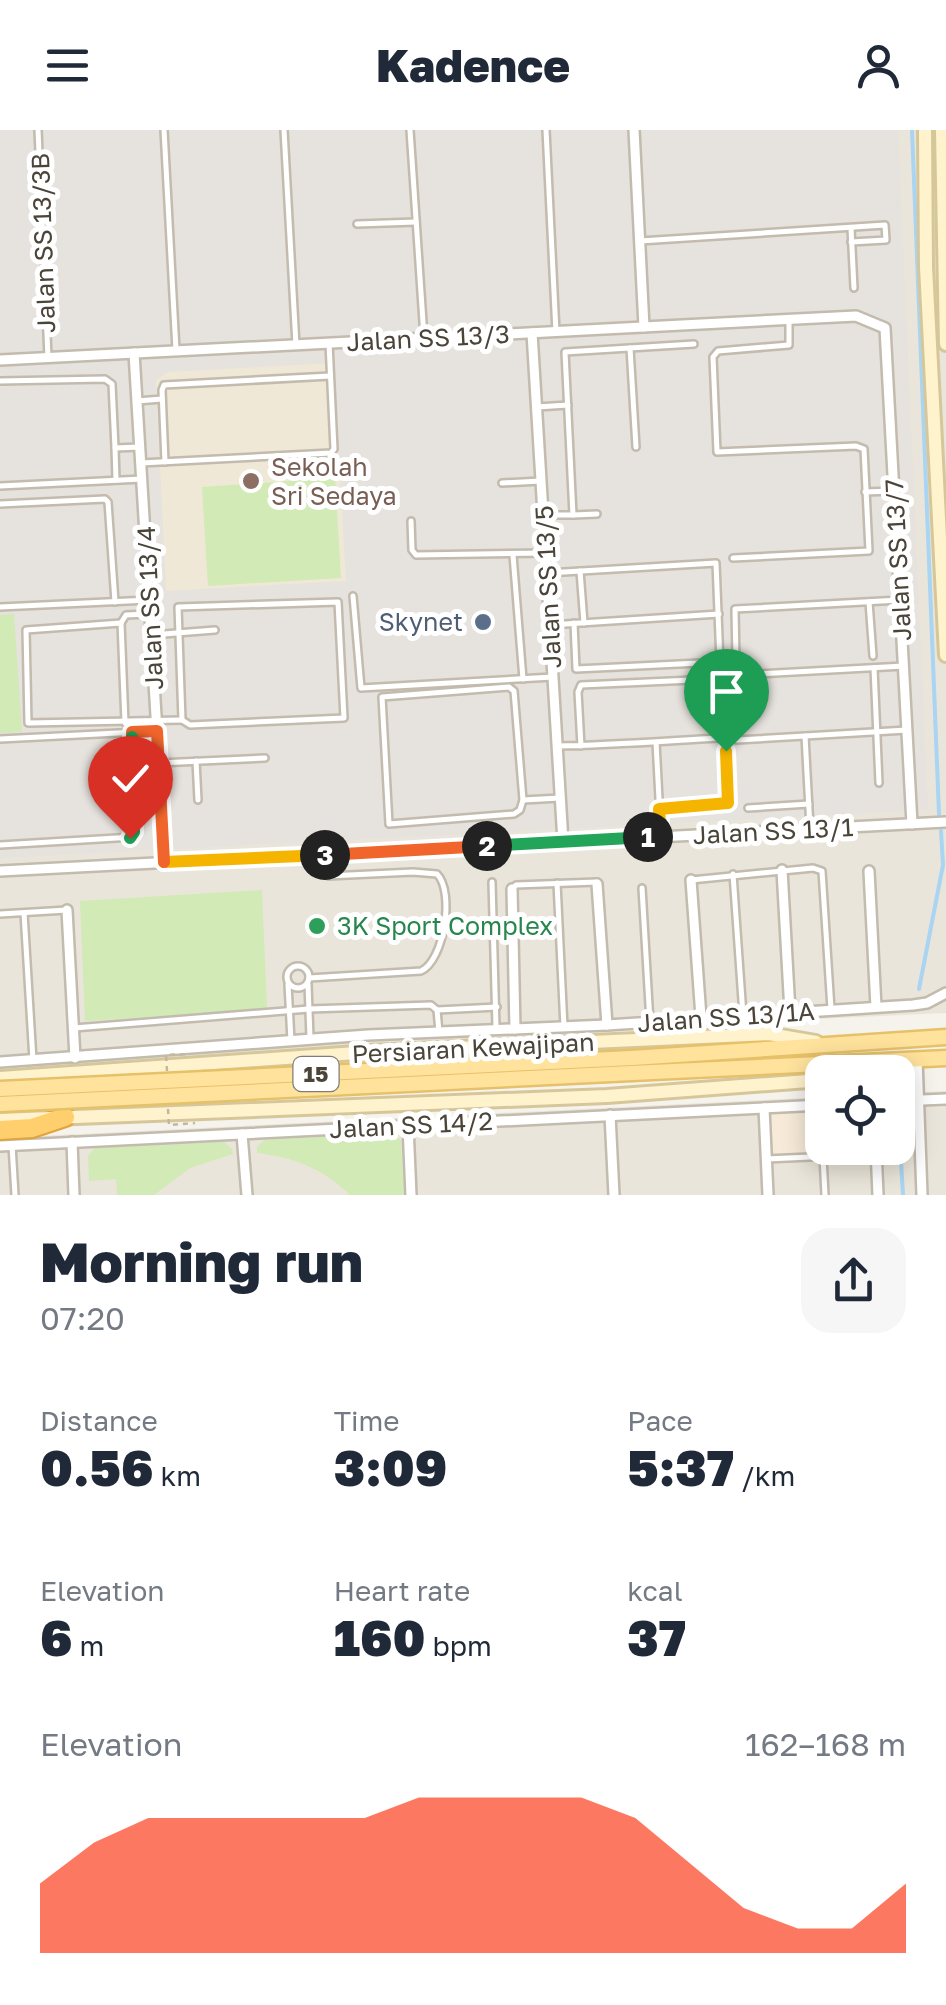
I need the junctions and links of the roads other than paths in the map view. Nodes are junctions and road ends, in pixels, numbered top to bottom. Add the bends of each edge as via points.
1 (38, 130) edge
2 (164, 130) edge
3 (284, 130) edge
4 (410, 130) edge
5 (546, 130) edge
6 (634, 130) edge
7 (925, 130) edge
8 (942, 130) edge
9 (943, 149) edge
10 (944, 219) edge
11 (416, 222) junction
12 (357, 224) dead end
13 (850, 228) junction
14 (640, 241) junction
15 (852, 242) junction
16 (854, 288) dead end
17 (856, 316) joint
18 (788, 320) junction
19 (946, 323) edge
20 (928, 324) junction
21 (644, 327) junction
22 (532, 332) junction
23 (556, 332) junction
24 (424, 338) junction
25 (329, 343) junction
26 (694, 344) dead end
27 (946, 344) edge
28 (296, 345) junction
29 (630, 348) junction
30 (176, 350) junction
31 (134, 353) junction
32 (48, 357) junction
33 (0, 360) edge
34 (330, 376) junction
35 (0, 381) edge
36 (162, 399) junction
37 (137, 400) junction
38 (568, 405) junction
39 (537, 407) junction
40 (940, 418) edge
41 (140, 447) junction
42 (636, 447) dead end
43 (114, 448) junction
44 (165, 462) junction
45 (141, 464) junction
46 (142, 479) junction
47 (116, 480) junction
48 (541, 482) junction
49 (502, 484) dead end
50 (0, 486) edge
51 (894, 491) junction
52 (866, 492) junction
53 (0, 504) edge
54 (597, 514) dead end
55 (543, 515) junction
56 (574, 515) junction
57 (942, 517) edge
58 (410, 521) dead end
59 (546, 554) junction
60 (513, 555) junction
61 (732, 558) dead end
62 (580, 571) junction
63 (547, 573) junction
64 (353, 596) dead end
65 (149, 600) junction
66 (900, 600) junction
67 (115, 602) junction
68 (869, 602) junction
69 (0, 607) edge
70 (150, 614) junction
71 (719, 614) junction
72 (945, 616) edge
73 (122, 622) junction
74 (574, 623) junction
75 (584, 623) junction
76 (550, 625) junction
77 (214, 630) dead end
78 (178, 632) junction
79 (151, 635) junction
80 (873, 656) dead end
81 (946, 656) edge
82 (904, 666) junction
83 (874, 668) junction
84 (739, 675) junction
85 (553, 677) junction
86 (523, 679) junction
87 (737, 711) dead end
88 (182, 720) junction
89 (125, 724) junction
90 (156, 727) junction
91 (907, 730) junction
92 (132, 732) junction
93 (877, 732) junction
94 (806, 736) junction
95 (0, 739) edge
96 (737, 740) dead end
97 (656, 742) junction
98 (557, 746) junction
99 (581, 746) junction
100 (726, 751) dead end
101 (266, 758) dead end
102 (196, 761) junction
103 (159, 763) junction
104 (879, 783) dead end
105 (560, 798) junction
106 (198, 800) dead end
107 (523, 800) junction
108 (809, 804) junction
109 (748, 808) dead end
110 (659, 809) junction
111 (946, 822) edge
112 (912, 824) junction
113 (810, 829) junction
114 (661, 837) junction
115 (563, 842) junction
116 (0, 844) edge
117 (323, 855) junction
118 (164, 864) junction
119 (782, 870) junction
120 (869, 870) dead end
121 (0, 871) edge
122 (734, 874) junction
123 (691, 880) joint
124 (492, 882) dead end
125 (556, 883) junction
126 (598, 884) joint
127 (642, 888) dead end
128 (512, 889) joint
129 (67, 910) joint
130 (24, 912) junction
131 (0, 914) edge
132 (288, 979) junction
133 (309, 980) junction
134 (946, 992) edge
135 (497, 1007) junction
136 (876, 1007) junction
137 (310, 1009) junction
138 (831, 1009) junction
139 (437, 1010) junction
140 (290, 1011) junction
141 (790, 1012) junction
142 (743, 1015) junction
143 (700, 1018) junction
144 (650, 1022) junction
145 (607, 1025) junction
146 (564, 1027) junction
147 (74, 1028) junction
148 (515, 1029) junction
149 (496, 1030) junction
150 (439, 1032) junction
151 (769, 1034) junction
152 (945, 1036) edge
153 (310, 1040) junction
154 (291, 1041) junction
155 (831, 1045) junction
156 (312, 1056) junction
157 (75, 1058) junction
158 (946, 1058) edge
159 (915, 1059) edge
160 (33, 1060) junction
161 (805, 1061) edge
162 (0, 1062) edge
163 (632, 1065) junction
164 (915, 1075) edge
165 (0, 1078) edge
166 (805, 1081) edge
167 (0, 1090) edge
168 (946, 1099) edge
169 (915, 1100) edge
170 (918, 1100) junction
171 (0, 1104) edge
172 (805, 1106) edge
173 (764, 1108) junction
174 (267, 1109) junction
175 (610, 1116) junction
176 (65, 1117) junction
177 (0, 1120) edge
178 (408, 1126) junction
179 (242, 1134) junction
180 (6, 1138) edge
181 (72, 1142) junction
182 (0, 1146) edge
183 (805, 1157) edge
184 (766, 1158) junction
185 (823, 1165) edge
186 (877, 1165) edge
187 (15, 1195) edge
188 (74, 1195) edge
189 (247, 1195) edge
190 (411, 1195) edge
191 (614, 1195) edge
192 (768, 1195) edge
193 (825, 1195) edge
194 (878, 1195) edge
195 (922, 1195) edge

1 - 32 lane, Jalan SS 13/3B
2 - 30 lane
3 - 28 lane
4 - 11 lane
5 - 23 lane
6 - 14 street
7 - 20 main road
8 - 9 main road
9 - 10 main road
10 - 19 main road
11 - 12 lane
11 - 24 lane
13 - 14 lane
13 - 15 lane
13 - 15 lane via 886,226 886,240
14 - 21 street
15 - 16 lane
17 - 18 street, Jalan SS 13/3
17 - 51 street, Jalan SS 13/7 via 885,328
18 - 21 street, Jalan SS 13/3
18 - 52 lane via 789,345 718,351 713,357 717,452 856,446 864,449
19 - 20 lane
19 - 27 main road
20 - 40 main road
21 - 23 street, Jalan SS 13/3
22 - 23 street, Jalan SS 13/3
22 - 24 street, Jalan SS 13/3
22 - 39 street, Jalan SS 13/5
24 - 25 street, Jalan SS 13/3
25 - 28 street, Jalan SS 13/3
25 - 34 lane
26 - 29 lane
28 - 30 street, Jalan SS 13/3
29 - 38 lane via 565,352
29 - 42 lane
30 - 31 street, Jalan SS 13/3
31 - 32 street, Jalan SS 13/3
31 - 37 street, Jalan SS 13/4
32 - 33 street, Jalan SS 13/3
34 - 36 lane via 174,383 164,386
34 - 44 lane via 331,453
35 - 43 lane via 105,379 112,384
36 - 37 lane
36 - 44 lane
37 - 41 street, Jalan SS 13/4
38 - 39 lane
38 - 56 lane
39 - 48 street, Jalan SS 13/5
40 - 57 main road
41 - 43 lane
41 - 45 street, Jalan SS 13/4
43 - 47 lane
44 - 45 lane
45 - 46 street, Jalan SS 13/4
46 - 47 lane
46 - 65 street, Jalan SS 13/4
47 - 50 lane
48 - 49 lane
48 - 55 street, Jalan SS 13/5
51 - 52 lane
51 - 66 street, Jalan SS 13/7
52 - 61 lane via 869,551
53 - 67 lane via 105,499
54 - 56 lane
55 - 56 lane
55 - 59 street, Jalan SS 13/5
57 - 72 main road
58 - 60 lane via 416,556
59 - 60 lane
59 - 63 street, Jalan SS 13/5
60 - 86 lane
62 - 63 lane
62 - 71 lane via 716,563
62 - 75 lane
63 - 76 street, Jalan SS 13/5
64 - 86 lane via 361,688
65 - 67 lane
65 - 70 street, Jalan SS 13/4
66 - 68 lane
66 - 82 street, Jalan SS 13/7
67 - 69 lane
68 - 80 lane
68 - 84 lane via 736,610
70 - 73 lane
70 - 79 street, Jalan SS 13/4
71 - 74 lane via 717,663 576,669
71 - 75 lane
72 - 81 main road
73 - 89 lane
73 - 89 lane via 24,632 28,723
74 - 75 lane
74 - 76 lane
76 - 85 street, Jalan SS 13/5
77 - 78 lane
78 - 79 lane
78 - 88 lane
78 - 88 lane via 179,606 340,604 344,718 190,725
79 - 90 street, Jalan SS 13/4
82 - 83 lane
82 - 91 street, Jalan SS 13/7
83 - 84 lane
83 - 93 lane
84 - 87 lane
85 - 86 lane
85 - 98 street, Jalan SS 13/5
88 - 90 lane
89 - 90 lane
90 - 92 lane
90 - 103 street, Jalan SS 13/4
91 - 93 lane
91 - 112 street, Jalan SS 13/7
92 - 95 lane
92 - 116 lane via 132,837
93 - 94 lane
93 - 104 lane
94 - 96 lane
94 - 108 lane
97 - 99 lane
97 - 99 lane via 718,738 715,680 582,685
97 - 110 lane
98 - 99 lane
98 - 105 street, Jalan SS 13/5
100 - 110 lane via 728,803
101 - 102 lane
102 - 103 lane
102 - 106 lane
103 - 118 street, Jalan SS 13/4
105 - 107 lane
105 - 115 street, Jalan SS 13/5
107 - 107 lane via 512,688 382,697 389,824 514,814
108 - 109 lane
108 - 113 lane
110 - 114 lane
111 - 112 street, Jalan SS 13/1
112 - 113 street, Jalan SS 13/1
113 - 114 street, Jalan SS 13/1
114 - 115 street, Jalan SS 13/1
115 - 117 street, Jalan SS 13/1
117 - 118 street, Jalan SS 13/1
117 - 133 lane via 328,876 413,872 442,878 444,924 430,967
118 - 121 street, Jalan SS 13/1
119 - 122 lane
119 - 138 lane via 822,872
119 - 141 street
120 - 136 street
122 - 123 lane
122 - 142 lane
123 - 143 street
124 - 135 lane
125 - 126 lane
125 - 128 lane
125 - 146 lane
126 - 145 street
127 - 144 lane
128 - 148 street
129 - 130 lane
129 - 147 street
130 - 131 lane
130 - 160 lane
132 - 133 lane via 297,988
132 - 133 lane via 298,966
132 - 140 lane
133 - 137 lane
134 - 136 street, Jalan SS 13/1A via 927,1003
135 - 139 lane
135 - 149 lane
136 - 138 street, Jalan SS 13/1A
137 - 139 lane
137 - 140 lane
137 - 153 lane
138 - 141 street, Jalan SS 13/1A
139 - 150 lane
140 - 147 lane
140 - 154 lane
141 - 142 street, Jalan SS 13/1A
142 - 143 street, Jalan SS 13/1A
143 - 144 street, Jalan SS 13/1A
143 - 151 street
144 - 145 street, Jalan SS 13/1A
145 - 146 street, Jalan SS 13/1A
146 - 148 street, Jalan SS 13/1A
147 - 157 street
148 - 149 street, Jalan SS 13/1A
149 - 150 street, Jalan SS 13/1A
150 - 153 street, Jalan SS 13/1A
151 - 155 main road, Persiaran Kewajipan
151 - 156 main road, Persiaran Kewajipan
152 - 155 main road, Persiaran Kewajipan
153 - 154 street, Jalan SS 13/1A
154 - 157 street, Jalan SS 13/1A
155 - 163 main road
156 - 165 main road, Persiaran Kewajipan
156 - 174 main road via 252,1074 251,1098
157 - 160 street, Jalan SS 13/1A
158 - 159 main road
160 - 162 street, Jalan SS 13/1A
161 - 163 main road
163 - 167 main road, 15, bridge
163 - 171 main road, 15, bridge
164 - 170 street
166 - 174 main road, Persiaran Kewajipan
168 - 170 street
169 - 170 street
170 - 195 street
172 - 173 street, Jalan SS 14/2
173 - 175 street, Jalan SS 14/2
173 - 184 street
174 - 176 main road, Persiaran Kewajipan
175 - 178 street, Jalan SS 14/2
175 - 191 street
176 - 177 main road, Persiaran Kewajipan
176 - 180 highway
178 - 179 street, Jalan SS 14/2
178 - 190 street
179 - 181 street, Jalan SS 14/2
179 - 189 street
180 - 181 street, Jalan SS 14/2
180 - 182 street, Jalan SS 14/2
180 - 187 lane
181 - 188 street
183 - 184 lane
184 - 192 street
185 - 193 lane
186 - 194 street

